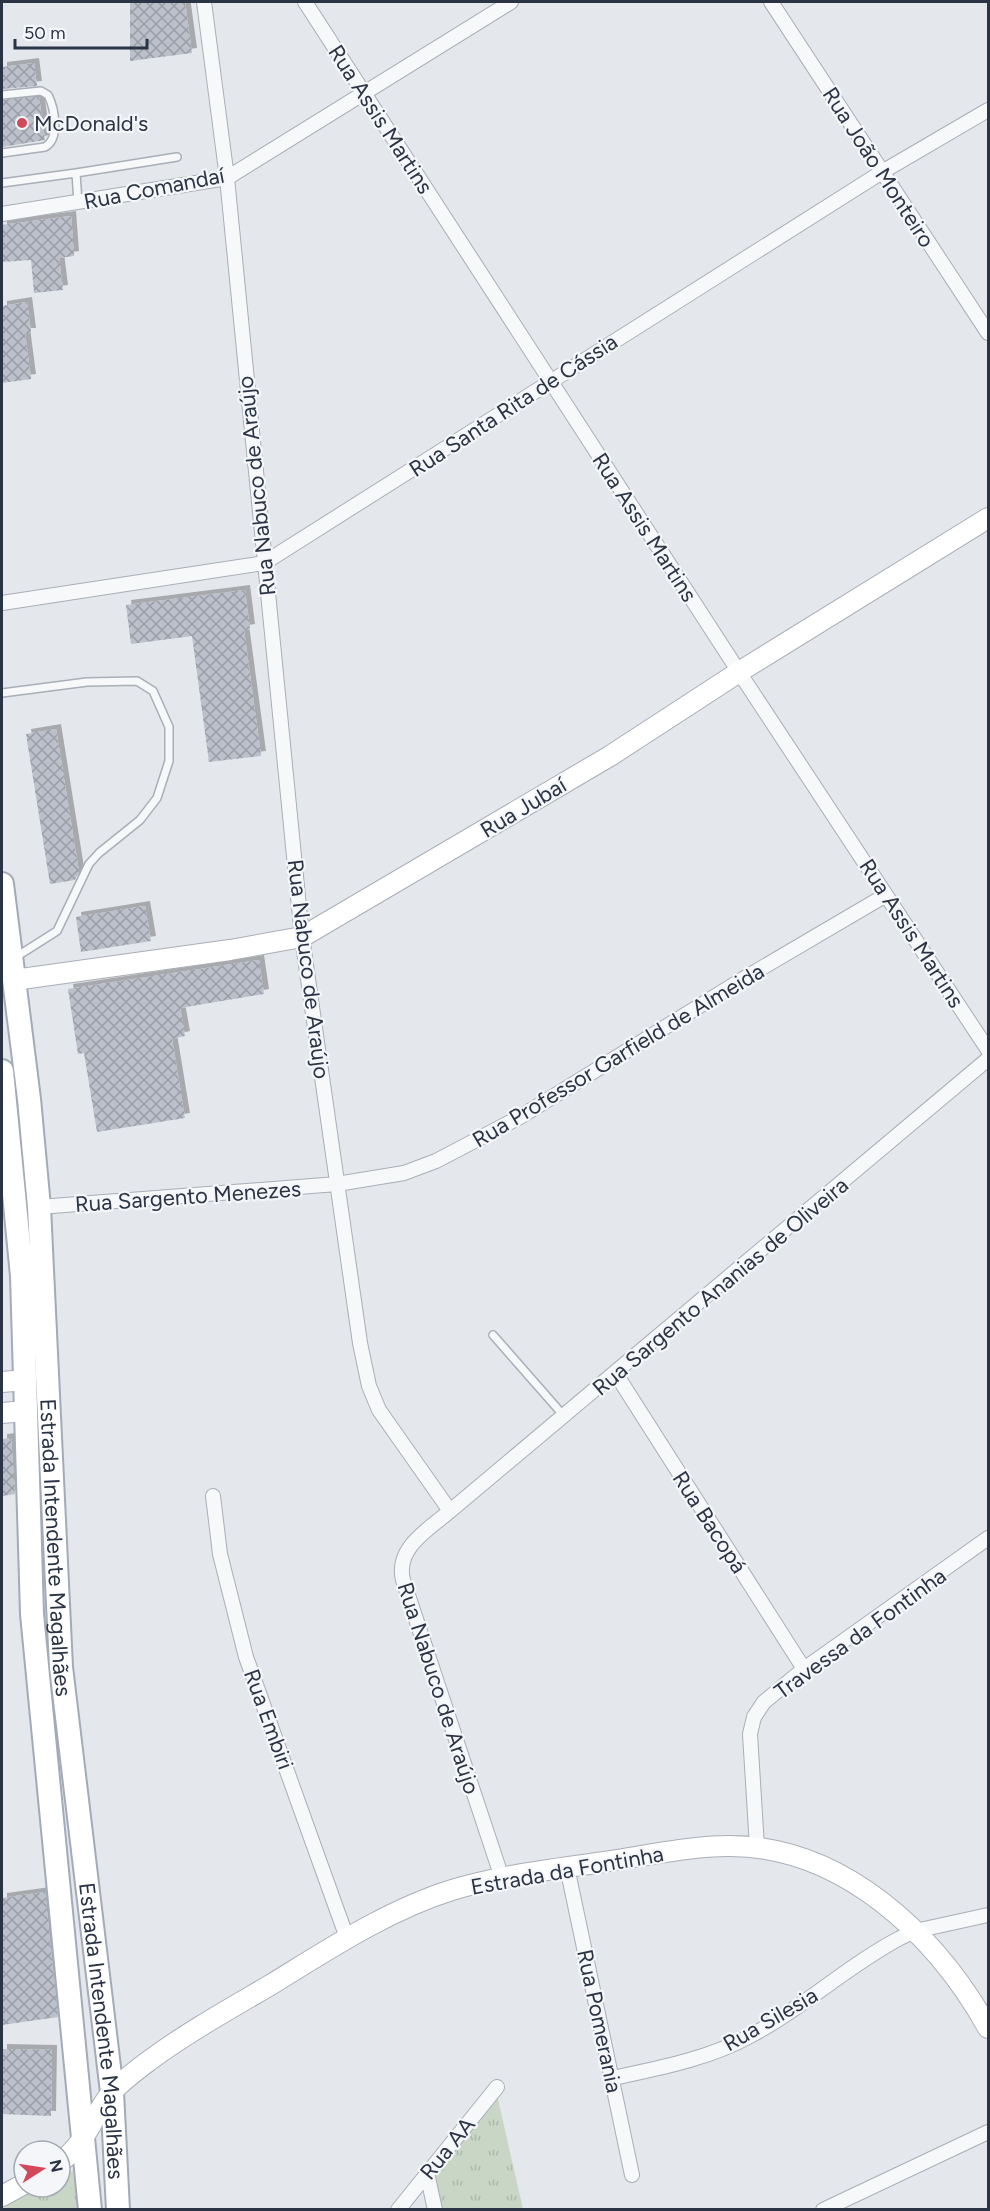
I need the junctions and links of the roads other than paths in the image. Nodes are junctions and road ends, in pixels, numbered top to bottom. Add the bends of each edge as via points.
1 (204, 2) edge
2 (305, 2) edge
3 (511, 2) edge
4 (771, 2) edge
5 (365, 94) junction
6 (2, 95) edge
7 (988, 110) edge
8 (2, 153) edge
9 (177, 157) dead end
10 (882, 172) junction
11 (76, 173) junction
12 (227, 178) junction
13 (2, 183) edge
14 (78, 203) junction
15 (2, 214) edge
16 (988, 333) edge
17 (550, 380) junction
18 (988, 518) edge
19 (264, 563) junction
20 (2, 603) edge
21 (739, 672) junction
22 (2, 693) edge
23 (2, 884) edge
24 (886, 894) junction
25 (302, 937) junction
26 (13, 970) junction
27 (988, 1050) edge
28 (988, 1059) edge
29 (2, 1071) edge
30 (338, 1184) junction
31 (8, 1185) edge
32 (39, 1207) junction
33 (493, 1335) dead end
34 (615, 1374) junction
35 (25, 1380) junction
36 (2, 1382) edge
37 (25, 1411) junction
38 (2, 1413) edge
39 (564, 1416) junction
40 (213, 1496) dead end
41 (450, 1511) junction
42 (988, 1538) edge
43 (804, 1669) junction
44 (757, 1847) junction
45 (567, 1867) junction
46 (502, 1878) junction
47 (988, 1915) edge
48 (915, 1931) junction
49 (347, 1938) junction
50 (988, 2028) edge
51 (613, 2078) junction
52 (497, 2087) dead end
53 (112, 2092) junction
54 (988, 2132) edge
55 (85, 2139) junction
56 (72, 2151) edge
57 (427, 2173) junction
58 (632, 2175) dead end
59 (90, 2210) edge
60 (118, 2210) edge
61 (398, 2210) edge
62 (435, 2210) edge
63 (823, 2210) edge

1 - 12 street, Rua Nabuco de Araújo
2 - 5 street, Rua Assis Martins
3 - 5 street, Rua Comandaí
4 - 10 street, Rua João Monteiro
5 - 12 street, Rua Comandaí
5 - 17 street, Rua Assis Martins
6 - 8 lane via 41,91 48,95 55,136 45,147
7 - 10 street, Rua Santa Rita de Cássia
9 - 11 lane
10 - 16 street, Rua João Monteiro
10 - 17 street, Rua Santa Rita de Cássia
11 - 13 lane
11 - 14 lane
12 - 14 street, Rua Comandaí
12 - 19 street, Rua Nabuco de Araújo
14 - 15 street, Rua Comandaí
17 - 19 street, Rua Santa Rita de Cássia
17 - 21 street, Rua Assis Martins
18 - 21 street, Rua Jubaí
19 - 20 street, Rua Santa Rita de Cássia
19 - 25 street, Rua Nabuco de Araújo
21 - 24 street, Rua Assis Martins
21 - 25 street, Rua Jubaí via 610,756
22 - 26 lane via 87,682 138,681 153,691 169,727 169,761 157,798 140,820 89,864 57,931
23 - 26 main road, Estrada Intendente Magalhães
24 - 27 street, Rua Assis Martins
24 - 30 street, Rua Professor Garfield de Almeida via 520,1118 404,1173
25 - 26 street, Rua Jubaí via 230,950
25 - 30 street, Rua Nabuco de Araújo
26 - 32 main road, Estrada Intendente Magalhães
28 - 34 street, Rua Sargento Ananias de Oliveira
29 - 31 main road, Estrada Intendente Magalhães
30 - 32 street, Rua Sargento Menezes
30 - 41 street, Rua Nabuco de Araújo via 369,1386 390,1426
31 - 35 main road, Estrada Intendente Magalhães via 22,1276
32 - 53 main road, Estrada Intendente Magalhães via 61,1667
33 - 39 lane
34 - 39 street, Rua Sargento Ananias de Oliveira
34 - 43 street, Rua Bacopá
35 - 36 street
35 - 37 main road, Estrada Intendente Magalhães
37 - 38 street
37 - 55 main road, Estrada Intendente Magalhães via 32,1614
39 - 41 street, Rua Sargento Ananias de Oliveira
40 - 49 street, Rua Embiri via 222,1566 246,1658
41 - 46 street, Rua Nabuco de Araújo via 409,1548 402,1560 402,1573
42 - 43 street, Travessa da Fontinha
43 - 44 street, Travessa da Fontinha via 764,1702 753,1717 750,1759
44 - 45 street, Estrada da Fontinha via 695,1848
44 - 48 street, Estrada da Fontinha via 803,1859 852,1881
45 - 46 street, Estrada da Fontinha
45 - 51 street, Rua Pomerania
46 - 49 street, Estrada da Fontinha via 452,1890
47 - 48 street, Rua Silesia
48 - 50 street, Estrada da Fontinha via 952,1972
48 - 51 street, Rua Silesia via 884,1946 748,2037 687,2061
49 - 53 street, Estrada da Fontinha via 186,2036
51 - 58 street, Rua Pomerania
52 - 57 street, Rua AA
53 - 55 street, Estrada da Fontinha
53 - 60 main road, Estrada Intendente Magalhães
54 - 63 street
55 - 56 street, Estrada da Fontinha
55 - 59 main road, Estrada Intendente Magalhães
57 - 61 street, Rua AA
57 - 62 street

